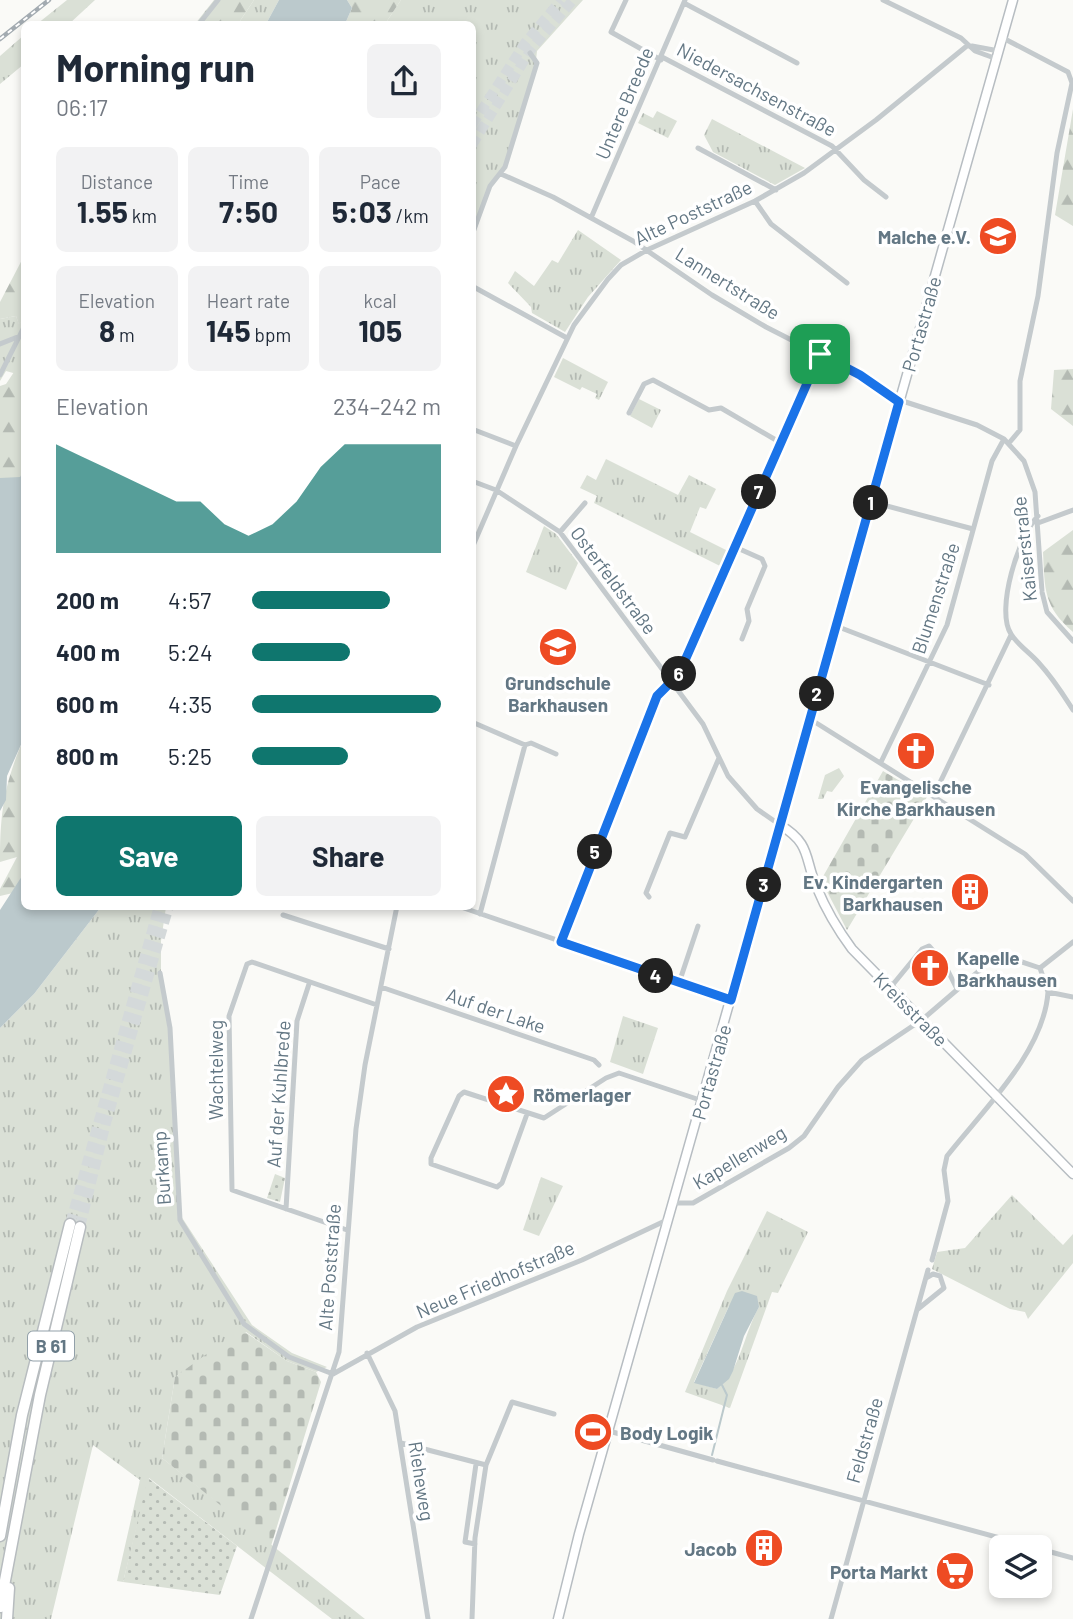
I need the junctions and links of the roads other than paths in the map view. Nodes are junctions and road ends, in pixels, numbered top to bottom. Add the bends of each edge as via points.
1 (218, 0) edge
2 (626, 0) edge
3 (883, 0) edge
4 (1013, 0) edge
5 (685, 1) edge
6 (201, 21) edge
7 (1003, 38) junction
8 (970, 46) junction
9 (530, 53) dead end
10 (998, 55) junction
11 (661, 58) junction
12 (797, 63) dead end
13 (1072, 88) edge
14 (698, 148) dead end
15 (837, 149) junction
16 (501, 174) junction
17 (776, 190) junction
18 (886, 197) dead end
19 (755, 201) junction
20 (591, 218) junction
21 (476, 224) edge
22 (647, 250) junction
23 (847, 283) dead end
24 (476, 288) edge
25 (20, 336) joint
26 (567, 338) junction
27 (0, 344) edge
28 (820, 354) junction
29 (10, 356) junction
30 (0, 361) edge
31 (1, 373) edge
32 (899, 402) junction
33 (629, 413) dead end
34 (476, 431) edge
35 (1006, 441) junction
36 (781, 443) junction
37 (516, 446) junction
38 (476, 482) edge
39 (496, 490) junction
40 (872, 502) junction
41 (584, 503) dead end
42 (1073, 510) edge
43 (1038, 520) junction
44 (974, 529) junction
45 (560, 532) junction
46 (476, 538) edge
47 (734, 547) junction
48 (836, 626) junction
49 (1011, 635) junction
50 (742, 639) dead end
51 (1073, 641) edge
52 (931, 664) junction
53 (672, 684) junction
54 (989, 685) junction
55 (1073, 710) edge
56 (810, 719) junction
57 (476, 724) edge
58 (525, 745) junction
59 (556, 754) dead end
60 (719, 758) junction
61 (881, 762) junction
62 (934, 795) junction
63 (780, 825) junction
64 (649, 897) dead end
65 (1073, 901) edge
66 (396, 910) edge
67 (468, 910) edge
68 (480, 914) junction
69 (283, 915) dead end
70 (698, 926) dead end
71 (561, 942) junction
72 (1073, 943) edge
73 (389, 949) junction
74 (1040, 968) junction
75 (160, 973) dead end
76 (679, 983) junction
77 (309, 984) junction
78 (381, 987) junction
79 (890, 988) junction
80 (957, 989) junction
81 (1048, 992) junction
82 (1073, 997) edge
83 (731, 1000) junction
84 (377, 1006) junction
85 (923, 1019) junction
86 (599, 1065) dead end
87 (995, 1096) junction
88 (703, 1101) junction
89 (527, 1114) junction
90 (1073, 1174) edge
91 (675, 1203) junction
92 (286, 1209) junction
93 (671, 1218) junction
94 (347, 1230) junction
95 (932, 1260) dead end
96 (928, 1270) dead end
97 (926, 1278) junction
98 (917, 1309) junction
99 (368, 1353) junction
100 (333, 1374) junction
101 (554, 1414) dead end
102 (610, 1431) junction
103 (401, 1443) junction
104 (476, 1464) junction
105 (486, 1465) junction
106 (864, 1501) junction
107 (2, 1511) edge
108 (989, 1535) edge
109 (0, 1536) edge
110 (475, 1544) junction
111 (1052, 1552) edge
112 (1073, 1558) edge
113 (9, 1563) junction
114 (0, 1607) edge
115 (7, 1619) edge
116 (251, 1619) edge
117 (428, 1619) edge
118 (472, 1619) edge
119 (558, 1619) edge
120 (831, 1619) edge

1 - 6 street
2 - 11 street, Niedersachsenstraße via 611,32
3 - 8 street
4 - 7 main road, Portastraße
5 - 11 street, Untere Breede
5 - 12 street
7 - 10 main road, Portastraße
7 - 13 street via 1068,72
8 - 10 street
8 - 15 street, Alte Poststraße
9 - 16 street via 537,64 534,81
10 - 32 main road, Portastraße
11 - 15 street, Niedersachsenstraße
11 - 20 street, Untere Breede
13 - 35 street, Blumenstraße via 1020,381 1020,430
14 - 17 street
15 - 17 street, Alte Poststraße
15 - 18 street
16 - 20 street, Lannertstraße
16 - 21 street via 490,186
17 - 19 street, Alte Poststraße
19 - 22 street, Alte Poststraße
19 - 23 street via 771,224
20 - 22 street, Lannertstraße
22 - 26 street, Alte Poststraße via 607,279
22 - 28 street, Lannertstraße via 712,295
24 - 26 street
25 - 27 street
25 - 29 street
26 - 37 street, Alte Poststraße
28 - 32 street, Lannertstraße
28 - 36 street
29 - 30 street
29 - 31 street
32 - 35 street via 977,425
32 - 40 main road, Portastraße
33 - 36 street via 644,384 653,380 709,410 721,408
34 - 37 street
35 - 43 street, Kaiserstraße via 1028,470
35 - 44 street, Blumenstraße via 992,461
36 - 47 street
37 - 39 street, Alte Poststraße
38 - 39 street, Osterfeldstraße
39 - 45 street, Osterfeldstraße
39 - 46 street, Alte Poststraße
40 - 44 street
40 - 48 main road, Portastraße
41 - 45 street
42 - 43 street
43 - 49 street via 1026,529 1013,569 1007,607
43 - 51 street, Kaiserstraße via 1044,601 1053,621
44 - 52 street, Blumenstraße
45 - 53 street, Osterfeldstraße
47 - 50 street via 762,559 765,566 747,609 749,621
47 - 53 street
48 - 52 street
48 - 56 main road, Portastraße
49 - 54 street
49 - 55 street via 1041,664
52 - 54 street
52 - 61 street, Blumenstraße
53 - 60 street, Osterfeldstraße via 703,724
53 - 71 street via 657,696
54 - 62 street
56 - 61 street
56 - 63 main road, Portastraße
57 - 58 street
58 - 59 street via 531,743
58 - 68 street
60 - 63 street, Osterfeldstraße via 728,776 757,809
60 - 64 street via 685,837 670,833 653,871 646,893
61 - 62 street
62 - 65 street via 1024,854
63 - 79 main road, Kreisstraße via 800,839 808,853 815,885 839,930
63 - 83 main road, Portastraße
66 - 73 street, Alte Poststraße
67 - 68 street
68 - 71 street
69 - 73 street
70 - 76 street
71 - 76 street
72 - 74 street
73 - 78 street, Alte Poststraße
74 - 80 street, Kapellenweg via 998,957
74 - 81 street
75 - 100 street, Burkamp via 170,1028 180,1220 244,1324 289,1357
76 - 83 street
77 - 84 street, Wachtelweg
77 - 92 street, Auf der Kuhlbrede via 297,1021
77 - 92 street, Wachtelweg via 252,962 247,964 229,1016 232,1190
78 - 84 street, Alte Poststraße
78 - 86 street, Auf der Lake
79 - 80 street via 929,946
79 - 85 main road, Kreisstraße
80 - 85 street, Kapellenweg
81 - 82 street
81 - 87 street via 1041,1030
83 - 88 main road, Portastraße
84 - 94 street, Alte Poststraße via 356,1129
85 - 87 main road, Kreisstraße
85 - 91 street, Kapellenweg via 862,1060 812,1127 789,1148 693,1203
87 - 90 main road, Kreisstraße
87 - 95 street via 947,1156 948,1201
88 - 89 street via 619,1073 544,1118
88 - 91 main road, Portastraße
89 - 89 street via 464,1092 431,1164 498,1187
91 - 93 main road, Portastraße
92 - 94 street
93 - 99 street, Neue Friedhofstraße
93 - 102 main road, Portastraße
94 - 100 street, Alte Poststraße via 339,1352
96 - 97 street, Feldstraße
97 - 98 street, Feldstraße
97 - 98 street via 940,1276 944,1288
98 - 106 street, Feldstraße
99 - 100 street, Neue Friedhofstraße
99 - 103 street, Rieheweg via 396,1410
100 - 116 street, Alte Poststraße
101 - 105 street via 512,1402
102 - 106 street
102 - 119 main road, Portastraße
103 - 104 street
103 - 117 street, Rieheweg
104 - 105 street
104 - 110 street via 466,1542
105 - 110 street
106 - 108 street
106 - 120 street, Feldstraße
107 - 109 highway, B 61
107 - 113 highway, B 61 via 22,1415 75,1225
110 - 118 street
111 - 112 street
113 - 114 highway, B 61
113 - 115 highway

